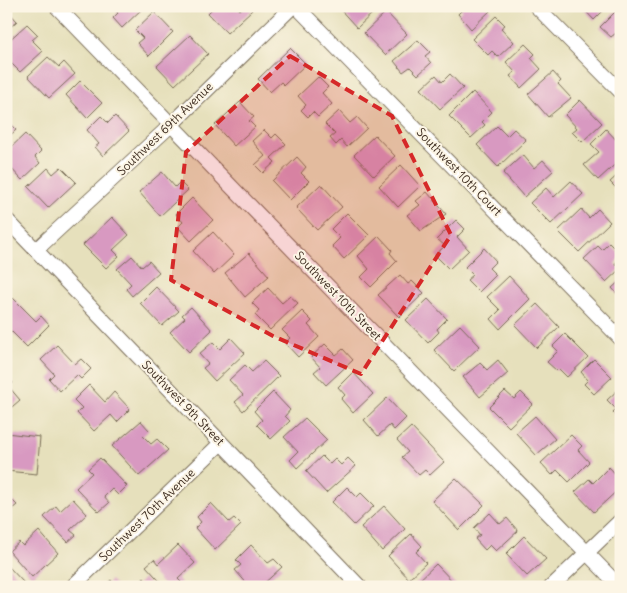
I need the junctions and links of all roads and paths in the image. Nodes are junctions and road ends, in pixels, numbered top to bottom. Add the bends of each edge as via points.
1 (56, 6) edge
2 (294, 6) edge
3 (536, 6) edge
4 (621, 92) edge
5 (172, 124) junction
6 (6, 219) edge
7 (36, 250) junction
8 (621, 339) edge
9 (221, 444) junction
10 (621, 520) edge
11 (586, 552) junction
12 (72, 587) edge
13 (360, 587) edge
14 (551, 587) edge
15 (620, 587) edge

1 - 5 street, Southwest 10th Street
2 - 5 street, Southwest 69th Avenue
2 - 8 street, Southwest 10th Court
3 - 4 street
5 - 7 street, Southwest 69th Avenue
5 - 11 street, Southwest 10th Street
6 - 7 street, Southwest 9th Street
7 - 9 street, Southwest 9th Street
9 - 12 street, Southwest 70th Avenue
9 - 13 street, Southwest 9th Street
10 - 11 street
11 - 14 street
11 - 15 street, Southwest 10th Street

